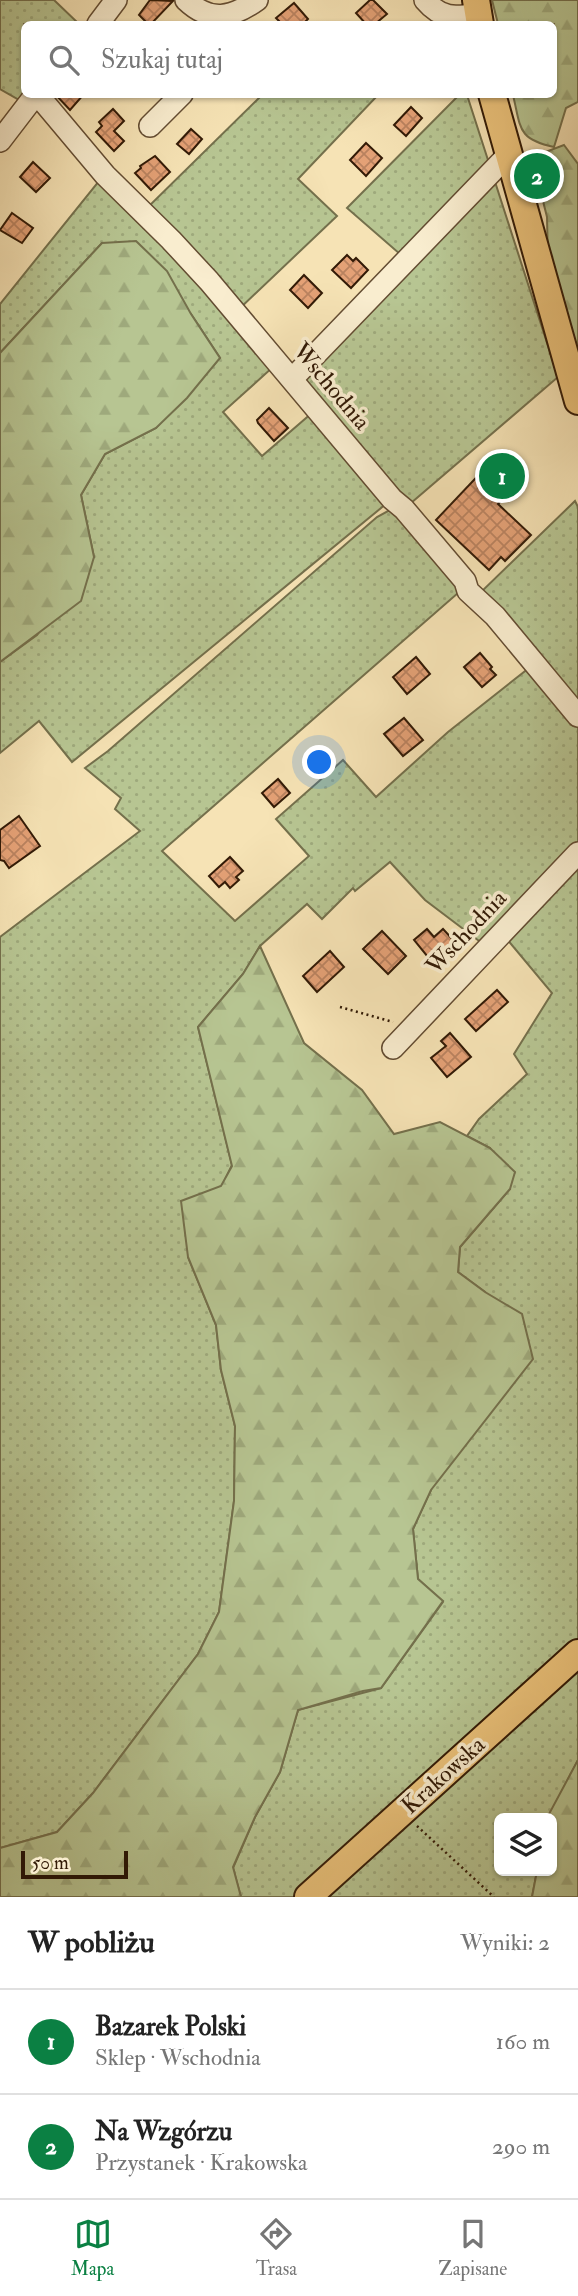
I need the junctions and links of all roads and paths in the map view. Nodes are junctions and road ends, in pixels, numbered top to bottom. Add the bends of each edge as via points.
1 (116, 0) edge
2 (186, 0) edge
3 (257, 0) edge
4 (425, 0) edge
5 (478, 13) edge
6 (227, 20) edge
7 (101, 21) edge
8 (33, 98) edge
9 (39, 98) edge
10 (178, 98) edge
11 (493, 98) edge
12 (150, 126) dead end
13 (0, 141) edge
14 (508, 155) junction
15 (292, 379) junction
16 (578, 401) edge
17 (578, 716) edge
18 (578, 853) edge
19 (340, 1007) dead end
20 (413, 1026) junction
21 (393, 1048) dead end
22 (578, 1653) edge
23 (402, 1812) junction
24 (308, 1897) edge
25 (494, 1897) edge

1 - 7 street
2 - 6 street via 201,12
3 - 6 street
4 - 5 street via 448,17
8 - 13 street
9 - 15 street, Wschodnia via 105,176 209,281
10 - 12 street
11 - 14 main road
14 - 15 street
14 - 16 main road
15 - 17 street, Wschodnia via 465,581 468,592 495,616
18 - 20 street, Wschodnia
19 - 20 path
20 - 21 street, Wschodnia
22 - 23 main road, Krakowska
23 - 24 main road, Krakowska
23 - 25 path

